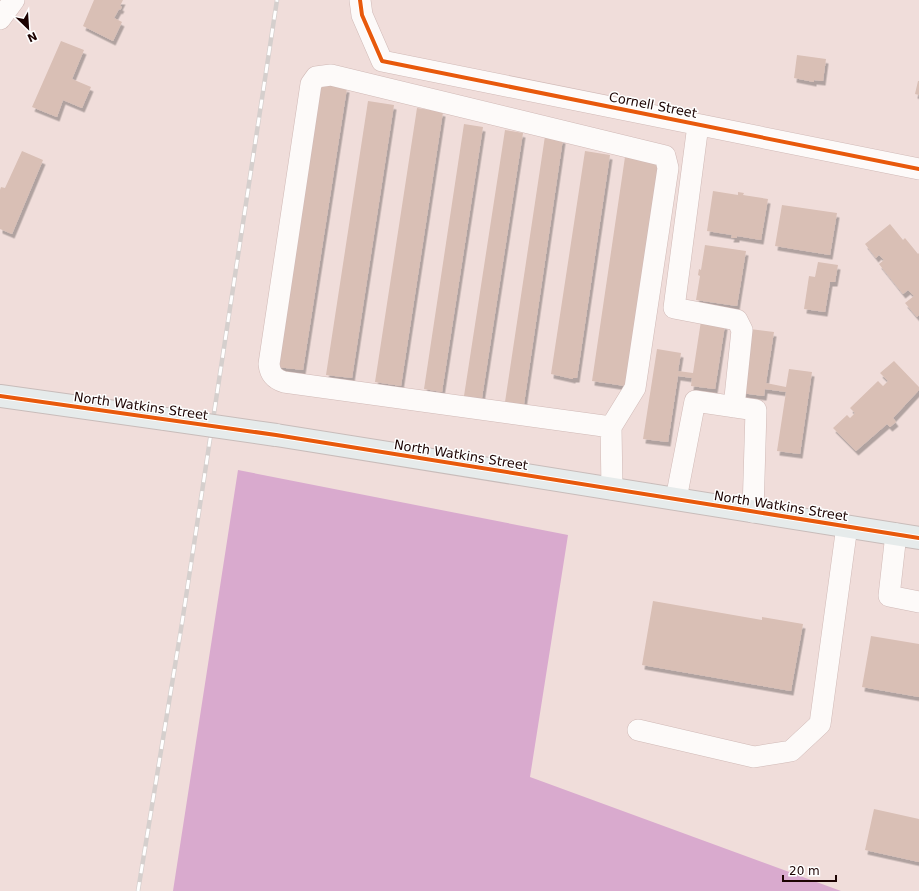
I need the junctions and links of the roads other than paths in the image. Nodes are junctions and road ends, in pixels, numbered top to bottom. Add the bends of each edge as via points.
1 (14, 0) edge
2 (360, 0) edge
3 (0, 19) edge
4 (698, 125) junction
5 (919, 169) edge
6 (0, 396) edge
7 (734, 407) junction
8 (610, 427) junction
9 (612, 489) junction
10 (676, 499) junction
11 (753, 512) junction
12 (847, 526) junction
13 (896, 534) junction
14 (919, 538) edge
15 (919, 602) edge
16 (638, 730) dead end

1 - 3 street
2 - 4 street, Cornell Street via 362,15 382,61
4 - 5 street, Cornell Street
4 - 7 street via 674,308 737,320 742,330
6 - 9 main road, North Watkins Street, bridge via 276,435
7 - 10 street via 695,401
7 - 11 street via 756,410
8 - 8 street via 635,388 668,168 665,156 331,76 316,77 311,84 270,356 270,373 284,382
8 - 9 street
9 - 10 main road, North Watkins Street
10 - 11 main road, North Watkins Street
11 - 12 main road, North Watkins Street
12 - 13 main road, North Watkins Street
12 - 16 street via 820,724 791,751 754,757
13 - 14 main road, North Watkins Street
13 - 15 street via 890,596

